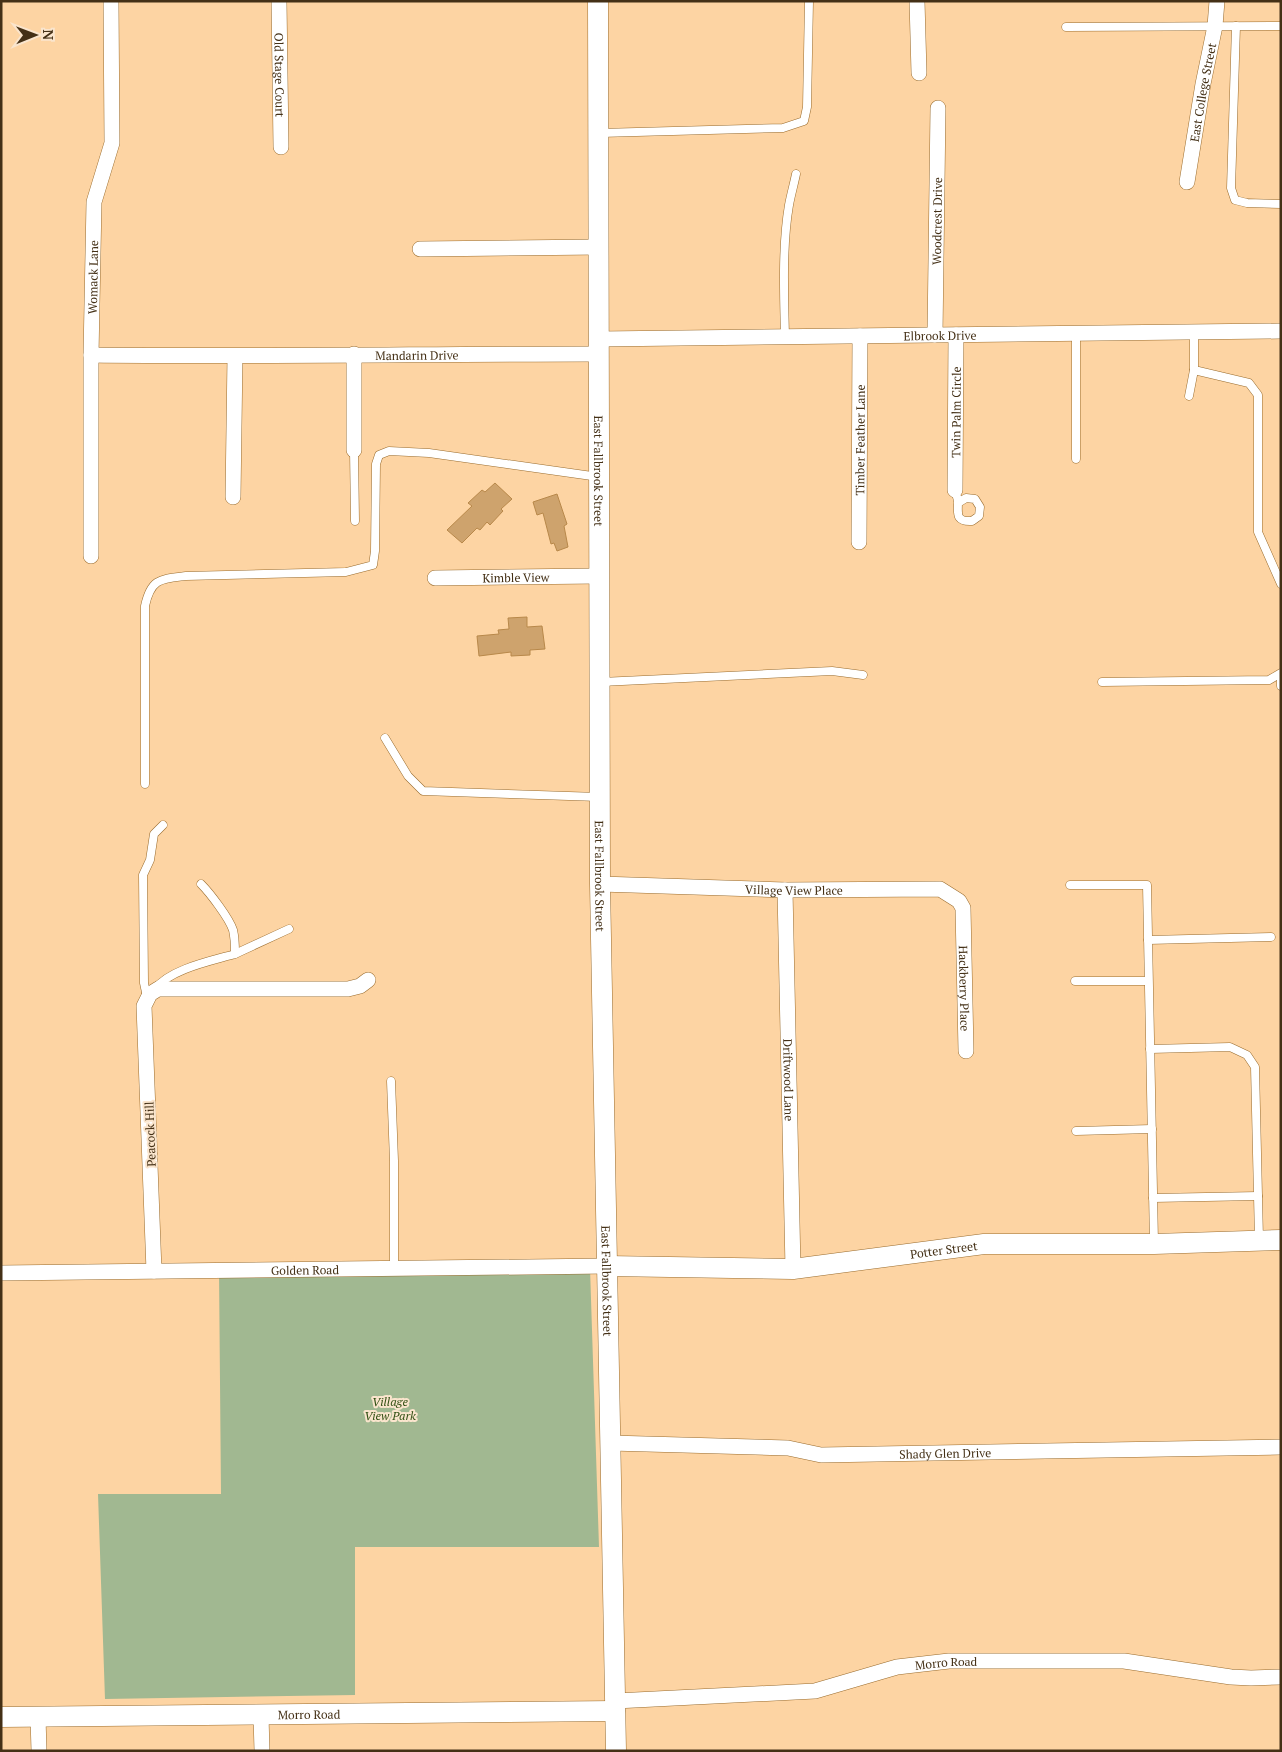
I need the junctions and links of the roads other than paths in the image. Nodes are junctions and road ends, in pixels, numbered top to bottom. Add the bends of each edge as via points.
1 (111, 1) edge
2 (279, 1) edge
3 (598, 1) edge
4 (809, 1) edge
5 (917, 1) edge
6 (1216, 1) edge
7 (1215, 26) junction
8 (1236, 26) junction
9 (1281, 26) edge
10 (1066, 27) dead end
11 (919, 73) dead end
12 (938, 108) dead end
13 (599, 133) junction
14 (281, 148) dead end
15 (796, 174) dead end
16 (1187, 182) dead end
17 (1281, 204) edge
18 (600, 247) junction
19 (420, 249) dead end
20 (1281, 331) edge
21 (1194, 332) junction
22 (1076, 333) junction
23 (935, 335) junction
24 (956, 335) junction
25 (860, 336) junction
26 (785, 337) junction
27 (600, 346) junction
28 (91, 354) junction
29 (354, 354) junction
30 (235, 356) junction
31 (1194, 370) junction
32 (1188, 396) dead end
33 (354, 450) joint
34 (1076, 459) dead end
35 (599, 477) junction
36 (233, 497) dead end
37 (956, 497) dead end
38 (355, 521) dead end
39 (859, 542) dead end
40 (91, 556) dead end
41 (1278, 571) edge
42 (598, 576) junction
43 (435, 578) dead end
44 (1281, 584) edge
45 (1281, 674) edge
46 (863, 675) dead end
47 (599, 682) junction
48 (1102, 682) dead end
49 (1281, 686) edge
50 (386, 738) dead end
51 (145, 784) dead end
52 (599, 797) junction
53 (163, 825) dead end
54 (201, 884) dead end
55 (600, 884) junction
56 (1070, 885) dead end
57 (786, 890) junction
58 (962, 925) joint
59 (289, 929) dead end
60 (1271, 937) dead end
61 (1148, 940) junction
62 (234, 954) junction
63 (368, 980) dead end
64 (1075, 980) dead end
65 (1148, 980) junction
66 (149, 996) junction
67 (1150, 1049) junction
68 (966, 1051) dead end
69 (391, 1081) dead end
70 (1152, 1130) junction
71 (1076, 1131) dead end
72 (1258, 1196) junction
73 (1153, 1198) junction
74 (1281, 1240) edge
75 (1259, 1241) junction
76 (1154, 1244) junction
77 (607, 1266) junction
78 (394, 1268) junction
79 (793, 1269) junction
80 (154, 1271) junction
81 (1, 1273) edge
82 (610, 1443) junction
83 (1281, 1447) edge
84 (1281, 1677) edge
85 (615, 1706) junction
86 (261, 1716) junction
87 (1, 1717) edge
88 (38, 1717) junction
89 (39, 1751) edge
90 (262, 1751) edge
91 (616, 1751) edge

1 - 28 street, Womack Lane via 112,143 94,202
2 - 14 street, Old Stage Court
3 - 13 main road, East Fallbrook Street
4 - 13 lane via 804,121 783,128
5 - 11 street
6 - 7 street, East College Street
7 - 8 lane
7 - 10 lane
7 - 16 street, East College Street
8 - 9 lane
8 - 17 lane via 1231,188 1235,200
12 - 23 street, Woodcrest Drive
13 - 18 main road, East Fallbrook Street
15 - 26 lane via 786,240
18 - 19 street
18 - 27 main road, East Fallbrook Street
20 - 21 street, Elbrook Drive
21 - 22 street, Elbrook Drive
21 - 31 lane
22 - 24 street, Elbrook Drive
22 - 34 lane
23 - 24 street, Elbrook Drive
23 - 25 street, Elbrook Drive
24 - 37 street, Twin Palm Circle
25 - 26 street, Elbrook Drive
25 - 39 street, Timber Feather Lane
26 - 27 street, Elbrook Drive
27 - 29 street, Mandarin Drive
27 - 35 main road, East Fallbrook Street
28 - 30 street, Mandarin Drive
28 - 40 street, Womack Lane
29 - 30 street, Mandarin Drive
29 - 33 street
30 - 36 street
31 - 32 lane
31 - 41 lane via 1249,383 1258,395 1258,532
33 - 38 lane
35 - 42 main road, East Fallbrook Street
35 - 51 lane via 389,450 379,455 376,464 373,565 346,572 162,579 147,595 145,606
41 - 44 lane
42 - 43 street, Kimble View
42 - 47 main road, East Fallbrook Street
45 - 48 lane via 1269,680
45 - 49 lane
46 - 47 lane via 832,671
47 - 52 main road, East Fallbrook Street
50 - 52 lane via 408,776 423,791
52 - 55 main road, East Fallbrook Street
53 - 66 lane via 154,834 150,860 143,875 144,983
54 - 62 lane via 232,928
55 - 57 street, Village View Place
55 - 77 main road, East Fallbrook Street
56 - 61 lane via 1146,885
57 - 58 street, Village View Place via 940,889 959,901 963,908
57 - 79 street, Driftwood Lane
58 - 68 street, Hackberry Place
59 - 62 lane
60 - 61 lane
61 - 65 lane
62 - 66 lane via 192,966 160,981
63 - 66 street via 348,989 178,988 158,989
64 - 65 lane
65 - 67 lane
66 - 80 street, Peacock Hill via 144,1006
67 - 70 lane
67 - 72 lane via 1230,1047 1247,1055 1255,1067
69 - 78 lane
70 - 71 lane
70 - 73 lane
72 - 73 lane
72 - 75 lane
73 - 76 lane
74 - 75 main road, Potter Street
75 - 76 main road, Potter Street
76 - 79 main road, Potter Street via 984,1244
77 - 78 street, Golden Road
77 - 79 main road, Potter Street
77 - 82 main road, East Fallbrook Street
78 - 80 street, Golden Road
80 - 81 street, Golden Road
82 - 83 street, Shady Glen Drive via 788,1448 821,1455
82 - 85 main road, East Fallbrook Street
84 - 85 street, Morro Road via 1231,1677 1124,1661 949,1661 897,1667 815,1691
85 - 86 main road, Morro Road
85 - 91 main road, East Fallbrook Street
86 - 88 main road, Morro Road
86 - 90 street
87 - 88 main road, Morro Road
88 - 89 street

